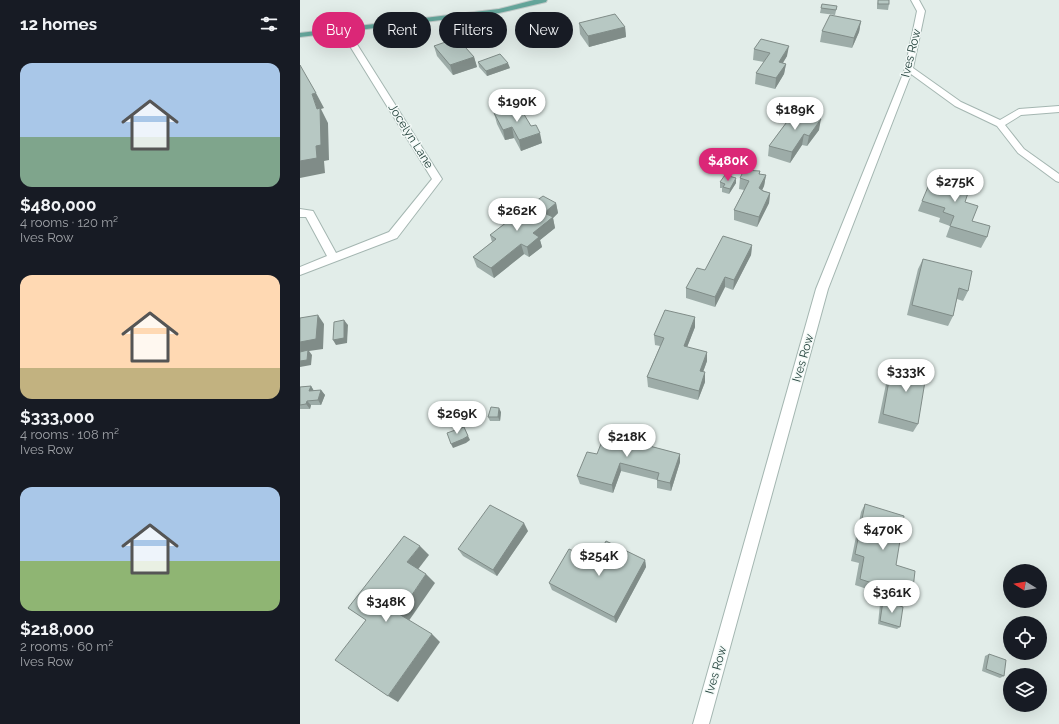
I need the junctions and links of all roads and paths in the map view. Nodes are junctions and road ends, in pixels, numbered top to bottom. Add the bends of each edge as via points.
1 (542, 0) edge
2 (915, 0) edge
3 (365, 27) edge
4 (312, 34) edge
5 (300, 35) edge
6 (355, 48) edge
7 (909, 69) junction
8 (1059, 109) edge
9 (1000, 124) junction
10 (1059, 179) edge
11 (300, 213) edge
12 (332, 258) junction
13 (300, 271) edge
14 (701, 724) edge

1 - 3 main road via 499,10
2 - 7 street, Ives Row via 921,11
4 - 5 main road
6 - 12 street, Jocelyn Lane via 437,179 393,235
7 - 9 street via 958,104
7 - 14 street, Ives Row via 822,289
8 - 9 street via 1019,112
9 - 10 street via 1021,151
11 - 12 street via 309,214
12 - 13 street, Jocelyn Lane

